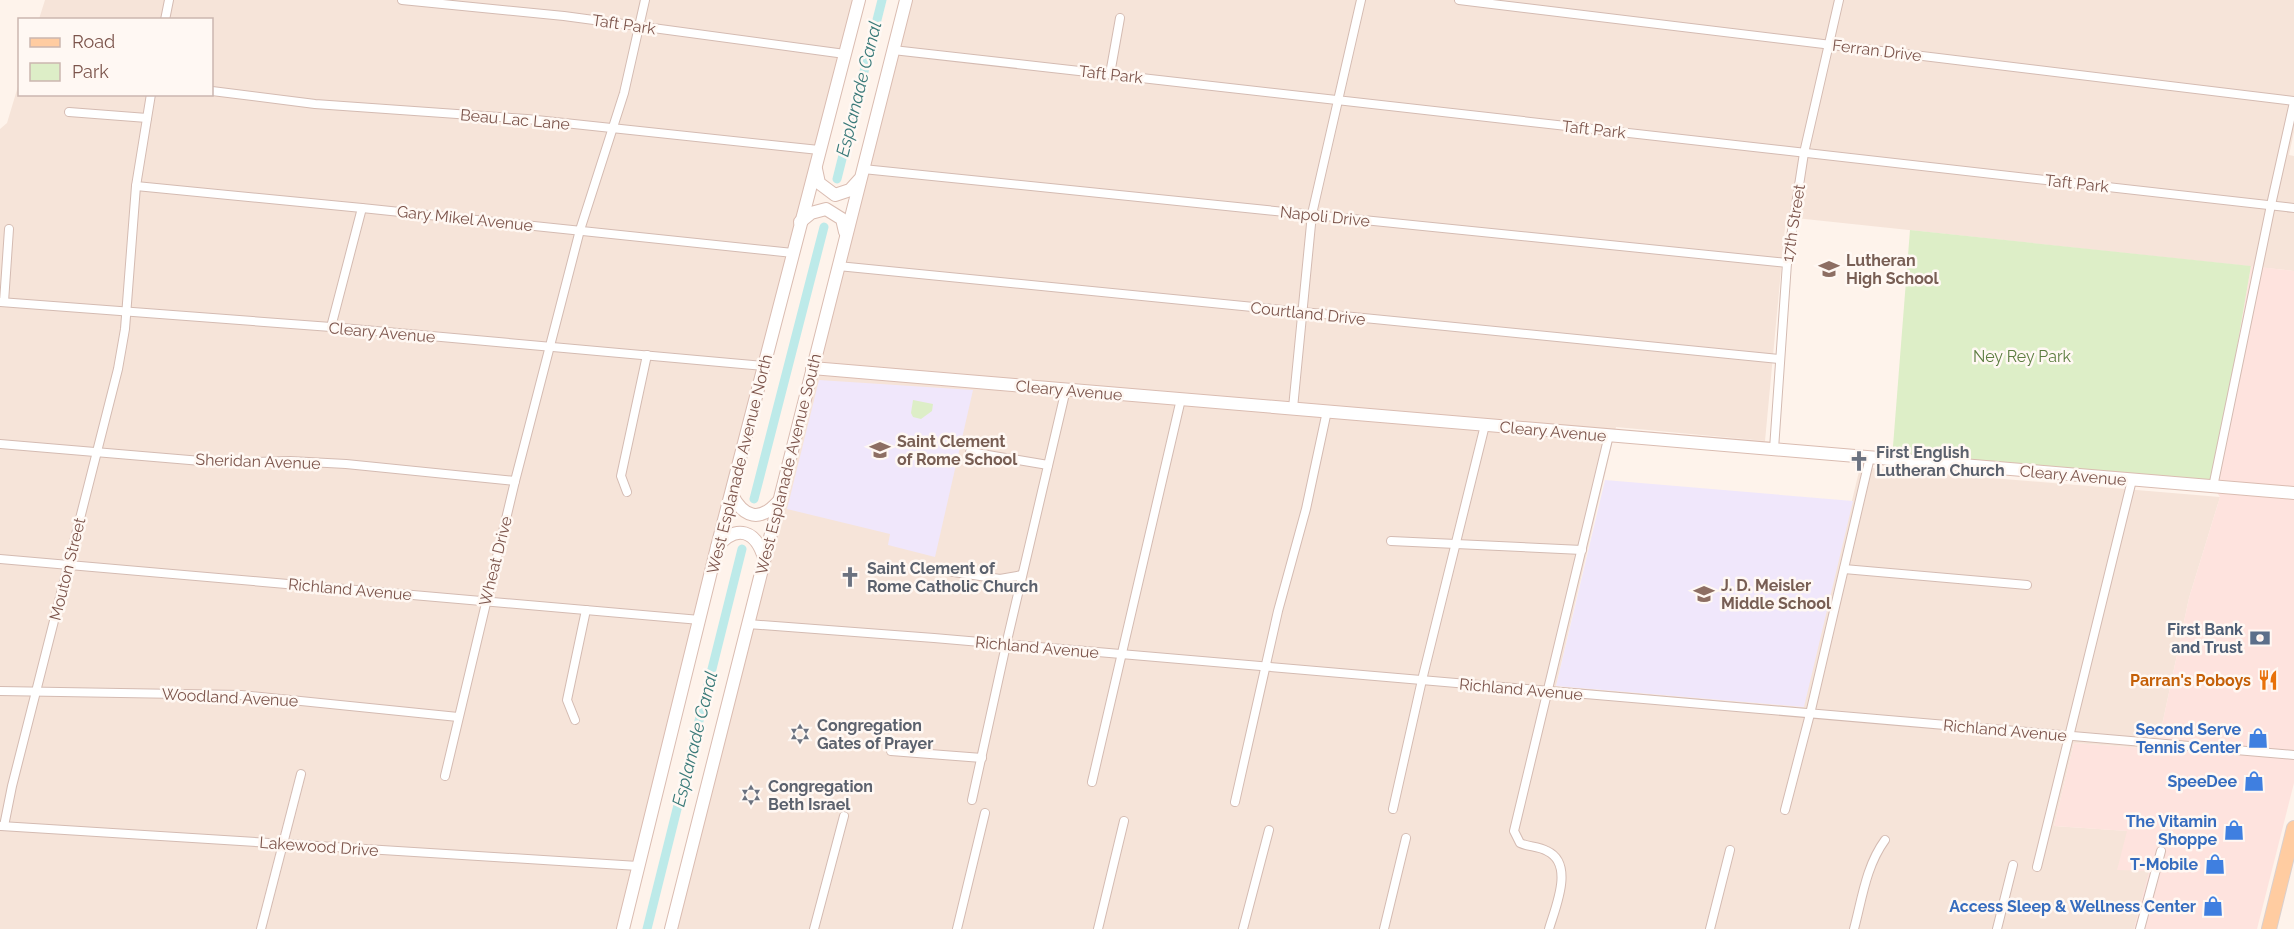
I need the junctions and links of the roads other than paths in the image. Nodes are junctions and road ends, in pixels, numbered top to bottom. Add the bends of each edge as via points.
1 (169, 0) edge
2 (402, 0) edge
3 (408, 0) edge
4 (645, 0) edge
5 (859, 0) edge
6 (906, 0) edge
7 (1361, 0) edge
8 (1459, 0) edge
9 (1839, 0) edge
10 (165, 18) edge
11 (1120, 18) dead end
12 (639, 26) junction
13 (1828, 44) junction
14 (893, 50) junction
15 (845, 54) junction
16 (1110, 74) junction
17 (213, 91) edge
18 (151, 96) edge
19 (1340, 100) junction
20 (2294, 101) edge
21 (69, 112) dead end
22 (147, 118) junction
23 (612, 129) junction
24 (819, 150) junction
25 (1804, 153) junction
26 (815, 165) junction
27 (861, 174) junction
28 (136, 186) junction
29 (2271, 205) junction
30 (362, 207) junction
31 (2294, 208) edge
32 (1312, 214) junction
33 (800, 222) junction
34 (9, 229) dead end
35 (580, 230) junction
36 (845, 237) junction
37 (793, 253) junction
38 (1787, 263) junction
39 (838, 266) junction
40 (2, 302) edge
41 (127, 311) junction
42 (1301, 312) junction
43 (331, 327) junction
44 (550, 346) junction
45 (647, 355) junction
46 (1779, 359) junction
47 (764, 366) junction
48 (812, 368) junction
49 (1066, 389) junction
50 (1181, 399) junction
51 (1293, 408) junction
52 (1327, 411) junction
53 (1485, 425) junction
54 (1609, 435) junction
55 (0, 444) edge
56 (1774, 449) junction
57 (96, 452) junction
58 (970, 452) dead end
59 (1870, 457) junction
60 (1048, 465) junction
61 (2132, 480) junction
62 (515, 481) junction
63 (2213, 487) junction
64 (627, 492) dead end
65 (2294, 493) edge
66 (732, 495) junction
67 (778, 502) junction
68 (1391, 541) dead end
69 (1455, 544) junction
70 (717, 547) junction
71 (1582, 550) junction
72 (0, 559) edge
73 (764, 560) junction
74 (68, 565) junction
75 (934, 569) dead end
76 (1844, 569) junction
77 (1022, 575) junction
78 (2027, 585) dead end
79 (485, 600) junction
80 (586, 610) junction
81 (700, 620) junction
82 (748, 624) junction
83 (1006, 645) junction
84 (1122, 655) junction
85 (1265, 667) junction
86 (1422, 680) junction
87 (38, 690) junction
88 (0, 691) edge
89 (1548, 691) junction
90 (1810, 714) junction
91 (458, 717) junction
92 (575, 720) dead end
93 (2069, 735) junction
94 (891, 751) dead end
95 (2294, 755) edge
96 (982, 758) junction
97 (301, 774) dead end
98 (445, 776) dead end
99 (1092, 782) dead end
100 (972, 800) dead end
101 (1235, 802) dead end
102 (1393, 809) dead end
103 (1785, 810) dead end
104 (985, 813) dead end
105 (844, 816) dead end
106 (1124, 821) dead end
107 (2, 826) edge
108 (2294, 828) edge
109 (1269, 830) dead end
110 (1406, 838) dead end
111 (1885, 840) dead end
112 (283, 844) junction
113 (1730, 850) dead end
114 (2161, 851) dead end
115 (2013, 865) dead end
116 (638, 866) junction
117 (2037, 867) dead end
118 (261, 929) edge
119 (623, 929) edge
120 (671, 929) edge
121 (814, 929) edge
122 (957, 929) edge
123 (1098, 929) edge
124 (1243, 929) edge
125 (1384, 929) edge
126 (1549, 929) edge
127 (1710, 929) edge
128 (1854, 929) edge
129 (1997, 929) edge
130 (2140, 929) edge
131 (2269, 929) edge

1 - 10 street
2 - 3 street, Taft Park
3 - 12 street, Taft Park
4 - 12 street, Wheat Drive
5 - 15 main road, West Esplanade Avenue North
6 - 14 main road, West Esplanade Avenue South
7 - 19 street
8 - 13 street, Ferran Drive
9 - 13 street, 17th Street
11 - 16 street
12 - 15 street, Taft Park
12 - 23 street, Wheat Drive
13 - 20 street, Ferran Drive
13 - 25 street, 17th Street
14 - 16 street, Taft Park
14 - 27 main road, West Esplanade Avenue South
15 - 24 main road, West Esplanade Avenue North
16 - 19 street, Taft Park
17 - 23 street, Beau Lac Lane via 315,104
18 - 22 street, Mouton Street
19 - 25 street, Taft Park
19 - 32 street
20 - 29 street
21 - 22 street
22 - 28 street, Mouton Street
23 - 24 street, Beau Lac Lane
23 - 35 street, Wheat Drive
24 - 26 main road, West Esplanade Avenue North
25 - 29 street, Taft Park
25 - 38 street, 17th Street
26 - 27 main road via 819,183 835,195 849,190
26 - 33 main road, West Esplanade Avenue North
27 - 32 street, Napoli Drive
27 - 36 main road, West Esplanade Avenue South
28 - 30 street, Gary Mikel Avenue
28 - 41 street, Mouton Street
29 - 31 street, Taft Park
29 - 63 street
30 - 35 street, Gary Mikel Avenue
30 - 43 street
32 - 38 street, Napoli Drive
32 - 42 street
33 - 36 main road via 825,209 842,219
33 - 37 main road, West Esplanade Avenue North
34 - 40 street
35 - 37 street, Gary Mikel Avenue
35 - 44 street, Wheat Drive
36 - 39 main road, West Esplanade Avenue South
37 - 47 main road, West Esplanade Avenue North
38 - 46 street, 17th Street
39 - 42 street, Courtland Drive
39 - 48 main road, West Esplanade Avenue South
40 - 41 street, Cleary Avenue
41 - 43 street, Cleary Avenue
41 - 57 street, Mouton Street via 118,369
42 - 46 street, Courtland Drive
42 - 51 street
43 - 44 street, Cleary Avenue
44 - 45 street, Cleary Avenue
44 - 62 street, Wheat Drive
45 - 47 street, Cleary Avenue
45 - 64 street via 621,476
46 - 56 street, 17th Street
47 - 66 main road, West Esplanade Avenue North
48 - 49 main road, Cleary Avenue
48 - 67 main road, West Esplanade Avenue South
49 - 50 main road, Cleary Avenue
49 - 60 street
50 - 51 main road, Cleary Avenue
50 - 84 street
51 - 52 main road, Cleary Avenue
52 - 53 main road, Cleary Avenue
52 - 85 street
53 - 54 main road, Cleary Avenue
53 - 69 street
54 - 56 main road, Cleary Avenue
54 - 71 street
55 - 57 street, Sheridan Avenue
56 - 59 main road, Cleary Avenue
57 - 62 street, Sheridan Avenue via 225,463 346,464
57 - 74 street, Mouton Street
58 - 60 street
59 - 61 main road, Cleary Avenue
59 - 76 street
60 - 77 street
61 - 63 main road, Cleary Avenue
61 - 93 street
62 - 79 street, Wheat Drive
63 - 65 main road, Cleary Avenue
66 - 67 main road via 737,506 751,515 772,510
66 - 70 main road, West Esplanade Avenue North
67 - 73 main road, West Esplanade Avenue South
68 - 69 street
69 - 71 street
69 - 86 street
70 - 73 main road via 733,534 749,534 756,539
70 - 81 main road, West Esplanade Avenue North
71 - 89 street
72 - 74 street, Richland Avenue
73 - 82 main road, West Esplanade Avenue South
74 - 79 street, Richland Avenue
74 - 87 street, Mouton Street
75 - 77 street via 1000,579
76 - 78 street
76 - 90 street
77 - 83 street
79 - 80 street, Richland Avenue
79 - 91 street, Wheat Drive
80 - 81 street, Richland Avenue
80 - 92 street via 567,700
81 - 116 main road, West Esplanade Avenue North
82 - 83 street, Richland Avenue
82 - 120 main road, West Esplanade Avenue South
83 - 84 street, Richland Avenue
83 - 96 street
84 - 85 street, Richland Avenue
84 - 99 street
85 - 86 street, Richland Avenue
85 - 101 street
86 - 89 street, Richland Avenue
86 - 102 street
87 - 88 street, Woodland Avenue
87 - 91 street, Woodland Avenue via 241,695
87 - 107 street, Mouton Street
89 - 90 street, Richland Avenue
89 - 126 street via 1514,831 1520,843 1548,851 1560,865 1562,875
90 - 93 street, Richland Avenue
90 - 103 street
91 - 98 street, Wheat Drive
93 - 95 street, Richland Avenue
93 - 117 street
94 - 96 street
96 - 100 street
97 - 112 street
104 - 122 street
105 - 121 street
106 - 123 street
107 - 112 street, Lakewood Drive
108 - 131 main road
109 - 124 street
110 - 125 street
111 - 128 street via 1869,870
112 - 116 street, Lakewood Drive
112 - 118 street
113 - 127 street
114 - 130 street
115 - 129 street
116 - 119 main road, West Esplanade Avenue North

